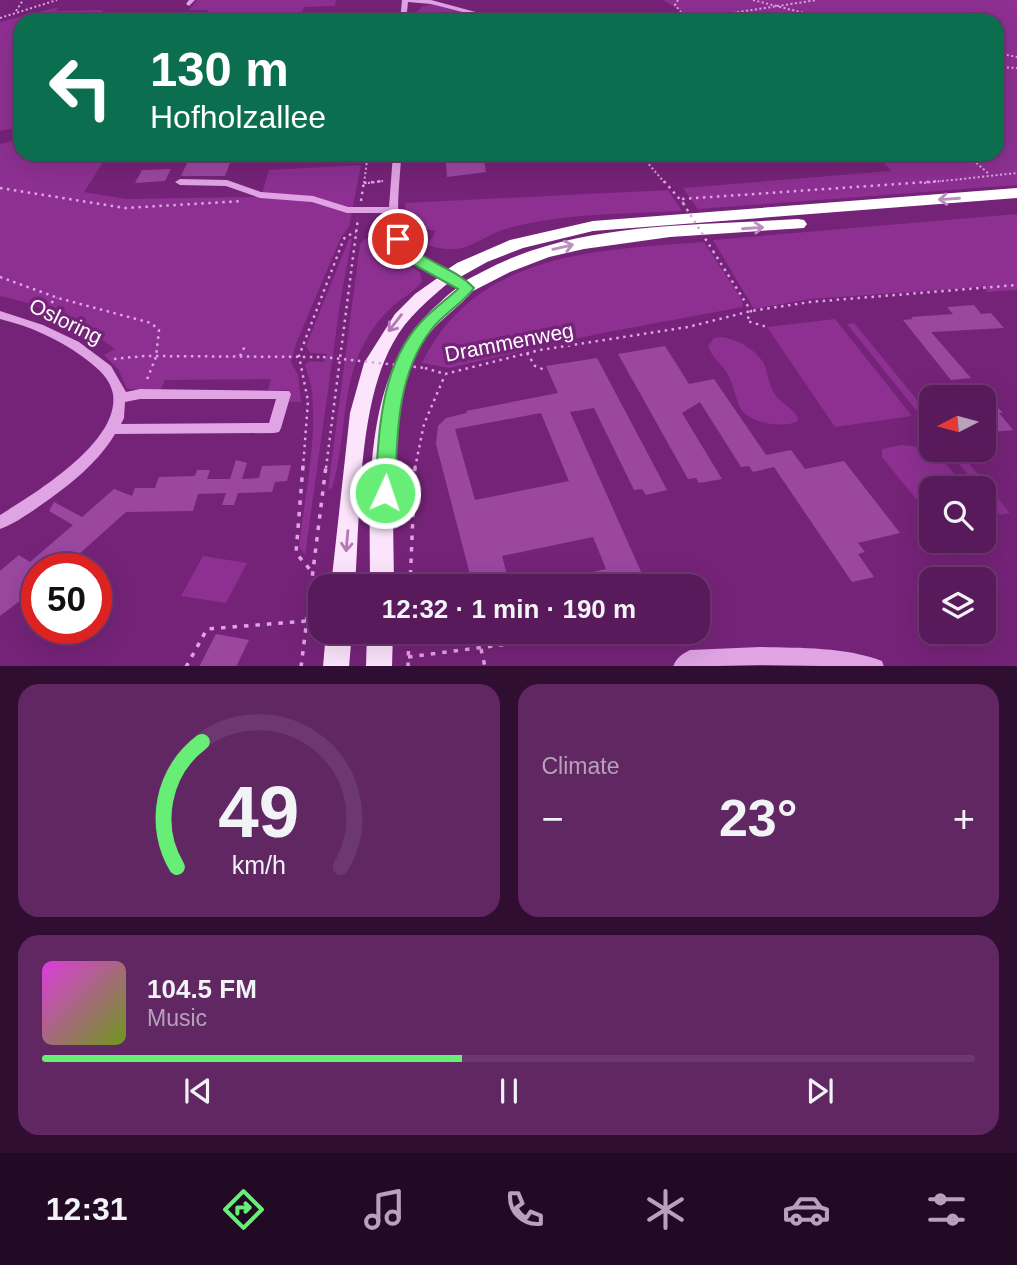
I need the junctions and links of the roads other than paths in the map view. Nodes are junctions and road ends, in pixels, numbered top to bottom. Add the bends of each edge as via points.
1 (405, 0) edge
2 (452, 0) edge
3 (433, 2) junction
4 (479, 14) edge
5 (397, 161) edge
6 (180, 182) dead end
7 (1017, 193) edge
8 (1017, 208) edge
9 (395, 210) junction
10 (446, 277) junction
11 (467, 288) junction
12 (0, 315) edge
13 (121, 398) junction
14 (112, 429) junction
15 (0, 523) edge
16 (344, 574) edge
17 (383, 574) edge
18 (338, 644) edge
19 (380, 644) edge
20 (336, 666) edge
21 (379, 666) edge
22 (683, 666) edge
23 (871, 666) edge

1 - 3 street
2 - 3 street
3 - 4 street
5 - 9 street
6 - 9 street via 227,183 260,195 313,199 359,212
7 -> 10 highway via 593,226 504,247
11 -> 8 highway via 520,260 586,243
9 - 10 street via 400,245
10 - 11 street
10 -> 16 main road via 398,319 366,378 356,424
11 - 17 main road via 418,335 394,389
12 - 13 street, Osloring via 27,322 100,361 114,375
13 - 14 street
13 - 14 street via 140,394 284,394 274,428
14 - 15 street via 68,478
18 - 20 main road
19 - 21 main road
22 - 23 street via 690,659 760,655 833,657

